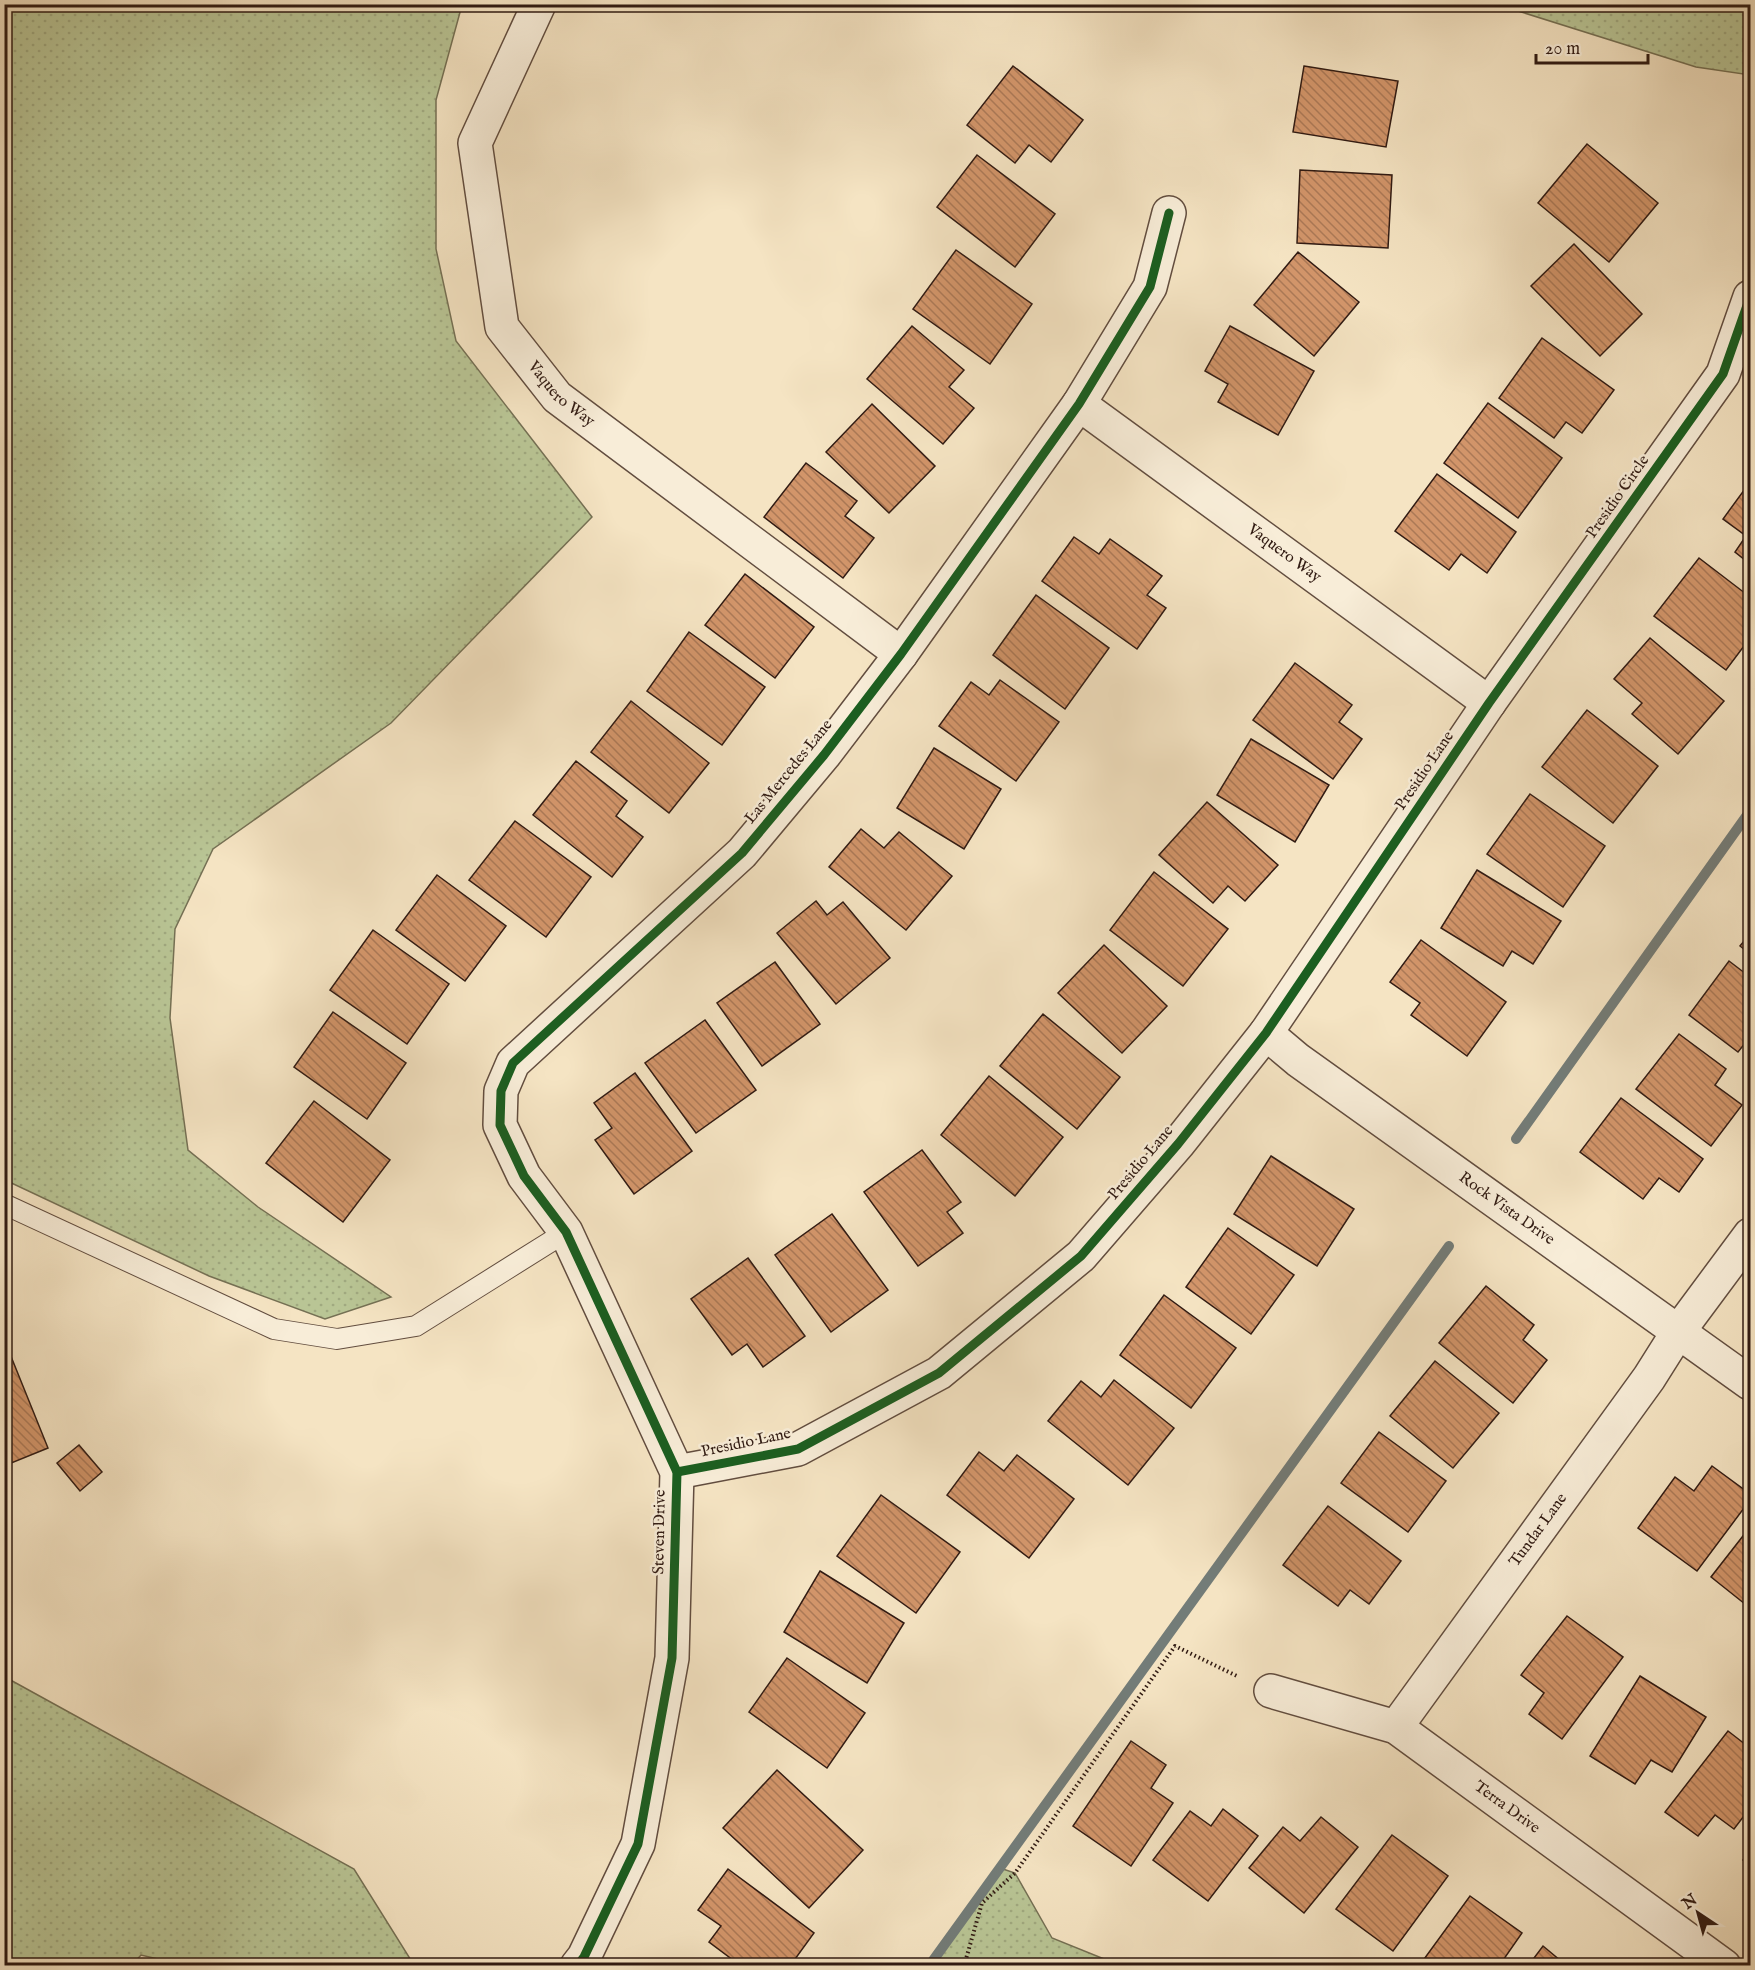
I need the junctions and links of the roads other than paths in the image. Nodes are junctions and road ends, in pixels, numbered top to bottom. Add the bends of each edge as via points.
1 (539, 4) edge
2 (1169, 213) dead end
3 (1750, 297) edge
4 (1079, 404) junction
5 (901, 654) junction
6 (1489, 703) junction
7 (1266, 1033) junction
8 (500, 1125) joint
9 (4, 1204) edge
10 (566, 1232) junction
11 (1750, 1235) edge
12 (1678, 1332) junction
13 (1750, 1383) edge
14 (677, 1472) junction
15 (1270, 1691) road end
16 (1396, 1727) junction
17 (577, 1965) edge
18 (1724, 1965) edge

1 - 5 street, Vaquero Way via 475,143 502,327 557,397
2 - 4 street, Las Mercedes Lane via 1150,287
3 - 6 street, Presidio Circle via 1723,374
4 - 5 street, Las Mercedes Lane
4 - 6 street, Vaquero Way
5 - 8 street, Las Mercedes Lane via 824,755 742,852 513,1064 501,1091
6 - 7 street, Presidio Lane
7 - 12 street, Rock Vista Drive via 1298,1060
7 - 14 street, Presidio Lane via 1178,1144 1081,1256 939,1373 798,1449
8 - 10 street, Steven Drive via 524,1176
9 - 10 lane via 274,1329 337,1339 416,1326
10 - 14 street, Steven Drive
11 - 12 street, Tundar Lane
12 - 13 street, Rock Vista Drive
12 - 16 street, Tundar Lane via 1649,1378
14 - 17 street, Steven Drive via 672,1658 638,1844
15 - 16 street, Terra Drive
16 - 18 street, Terra Drive

